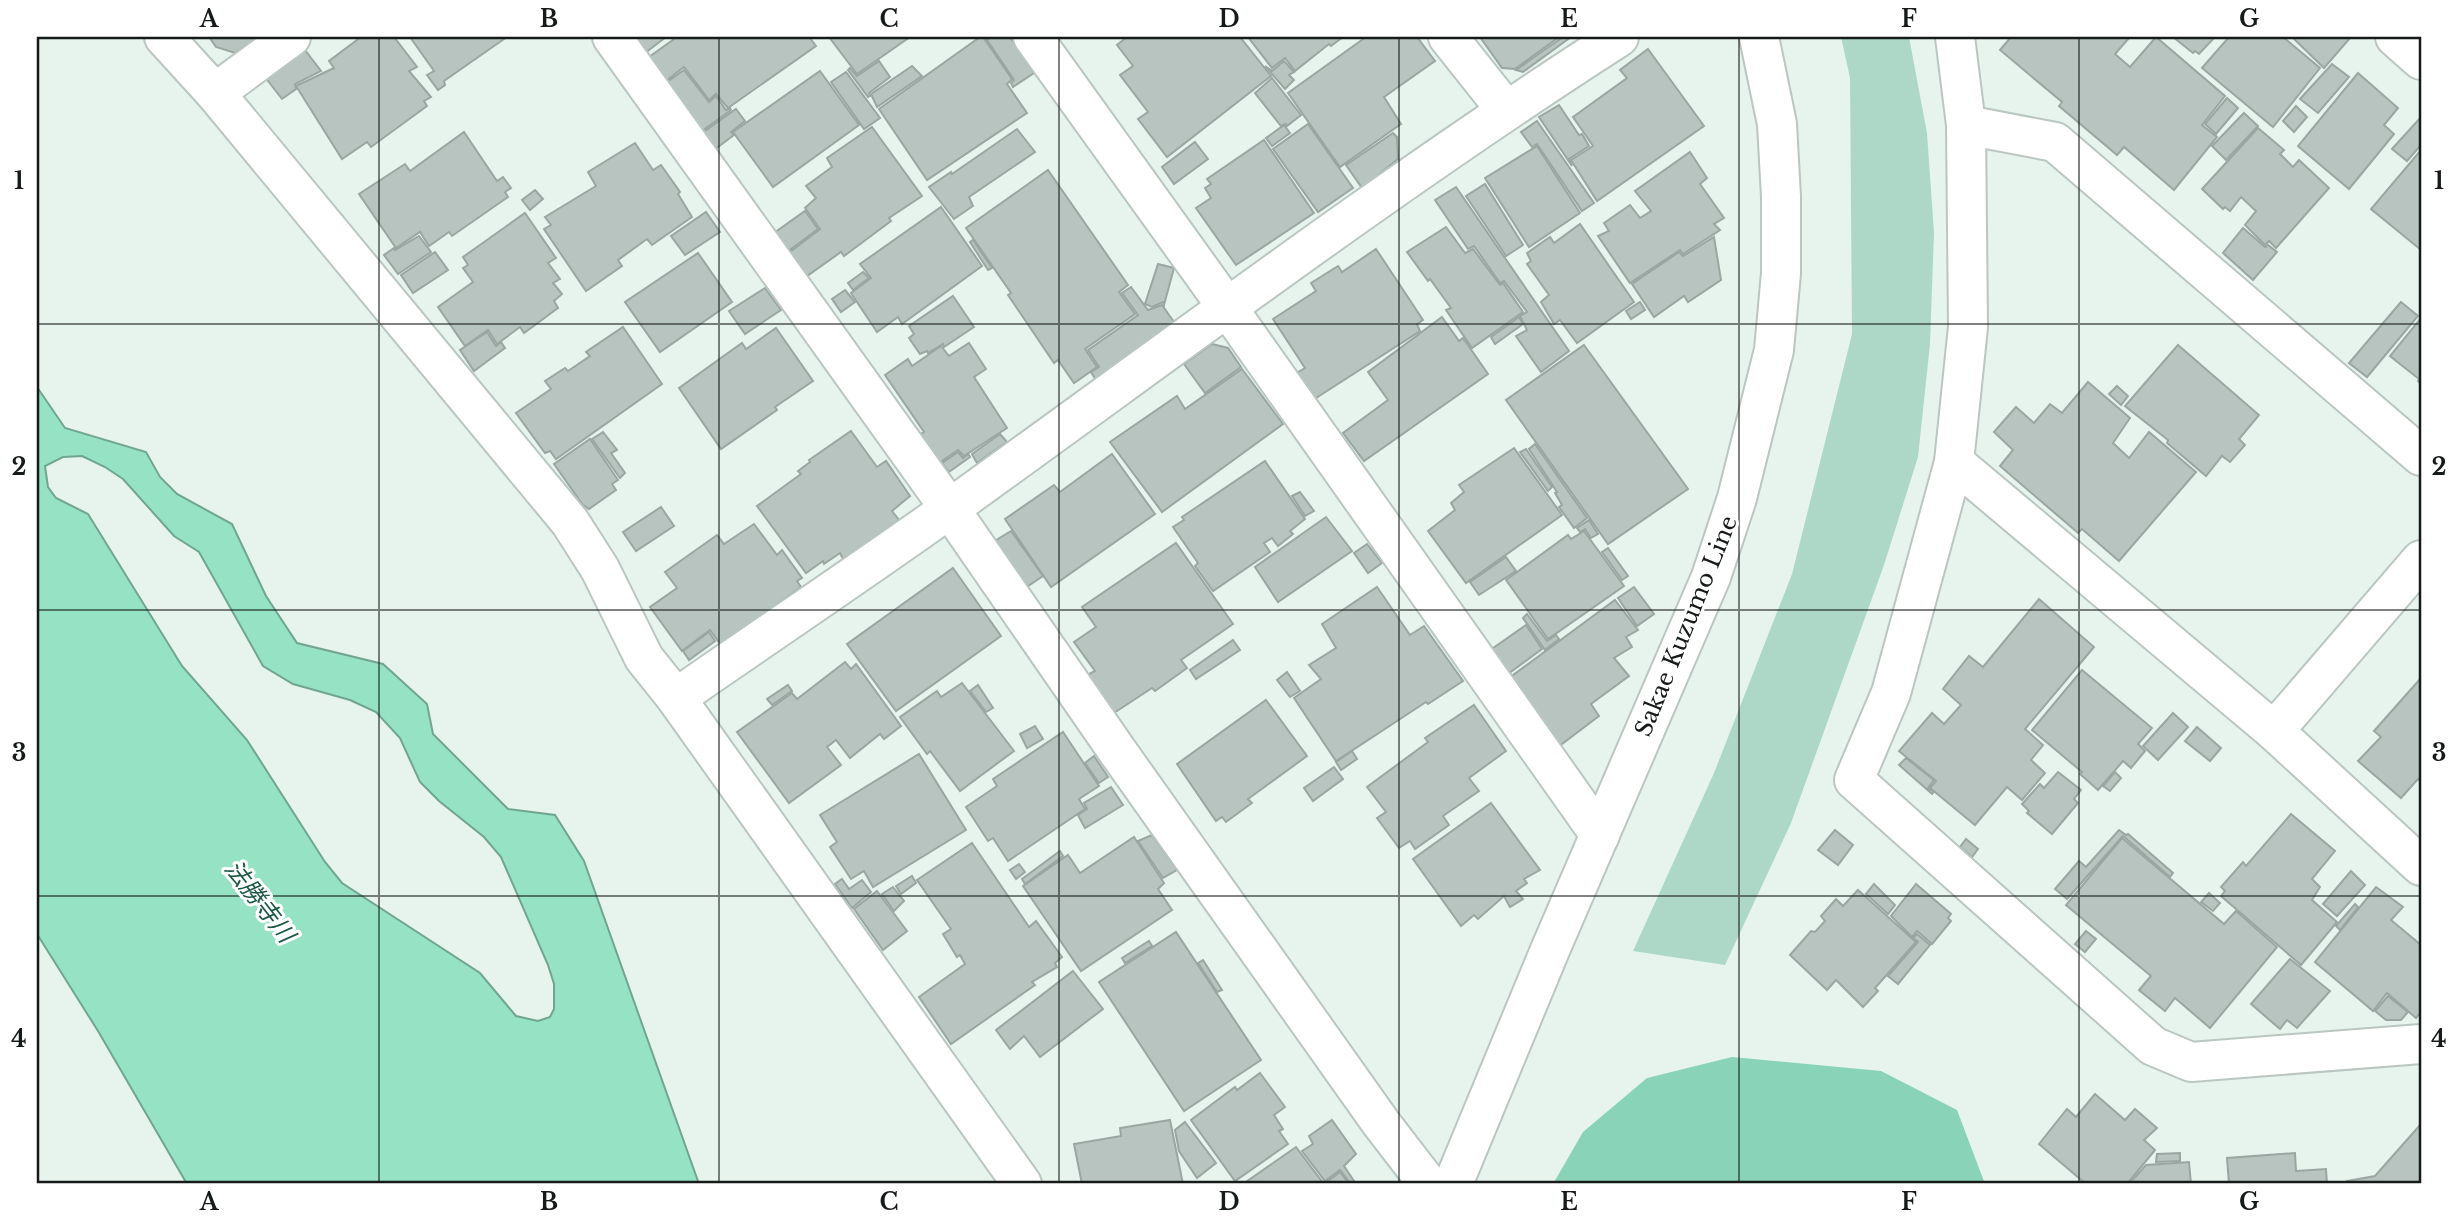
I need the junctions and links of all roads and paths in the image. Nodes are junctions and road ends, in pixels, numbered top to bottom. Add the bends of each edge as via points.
1 (164, 37) edge
2 (291, 37) edge
3 (612, 37) edge
4 (1033, 37) edge
5 (1448, 37) edge
6 (1619, 37) edge
7 (1759, 37) edge
8 (1955, 37) edge
9 (2395, 37) edge
10 (2421, 60) edge
11 (215, 93) junction
12 (1506, 110) junction
13 (1965, 125) junction
14 (1227, 307) junction
15 (2421, 456) edge
16 (1954, 462) junction
17 (950, 509) junction
18 (2421, 560) edge
19 (676, 698) junction
20 (2274, 732) junction
21 (1600, 835) junction
22 (2421, 866) edge
23 (2421, 1044) edge
24 (1022, 1184) edge
25 (1428, 1184) edge
26 (1452, 1184) edge

1 - 11 street
2 - 11 street
3 - 17 street
4 - 14 street
5 - 12 street
6 - 12 street
7 - 21 street, Sakae Kuzumo Line via 1777,124 1781,197 1774,350 1737,498 1711,577
8 - 13 street
9 - 10 street
11 - 19 street via 570,522 600,569 644,658
12 - 14 street
13 - 15 street via 2055,142
13 - 16 street via 1968,327
14 - 17 street
14 - 21 street
16 - 20 street
16 - 23 street via 1891,693 1854,780 2153,1046 2191,1062
17 - 19 street
17 - 25 street
18 - 20 street
19 - 24 street
20 - 22 street
21 - 26 street, Sakae Kuzumo Line

